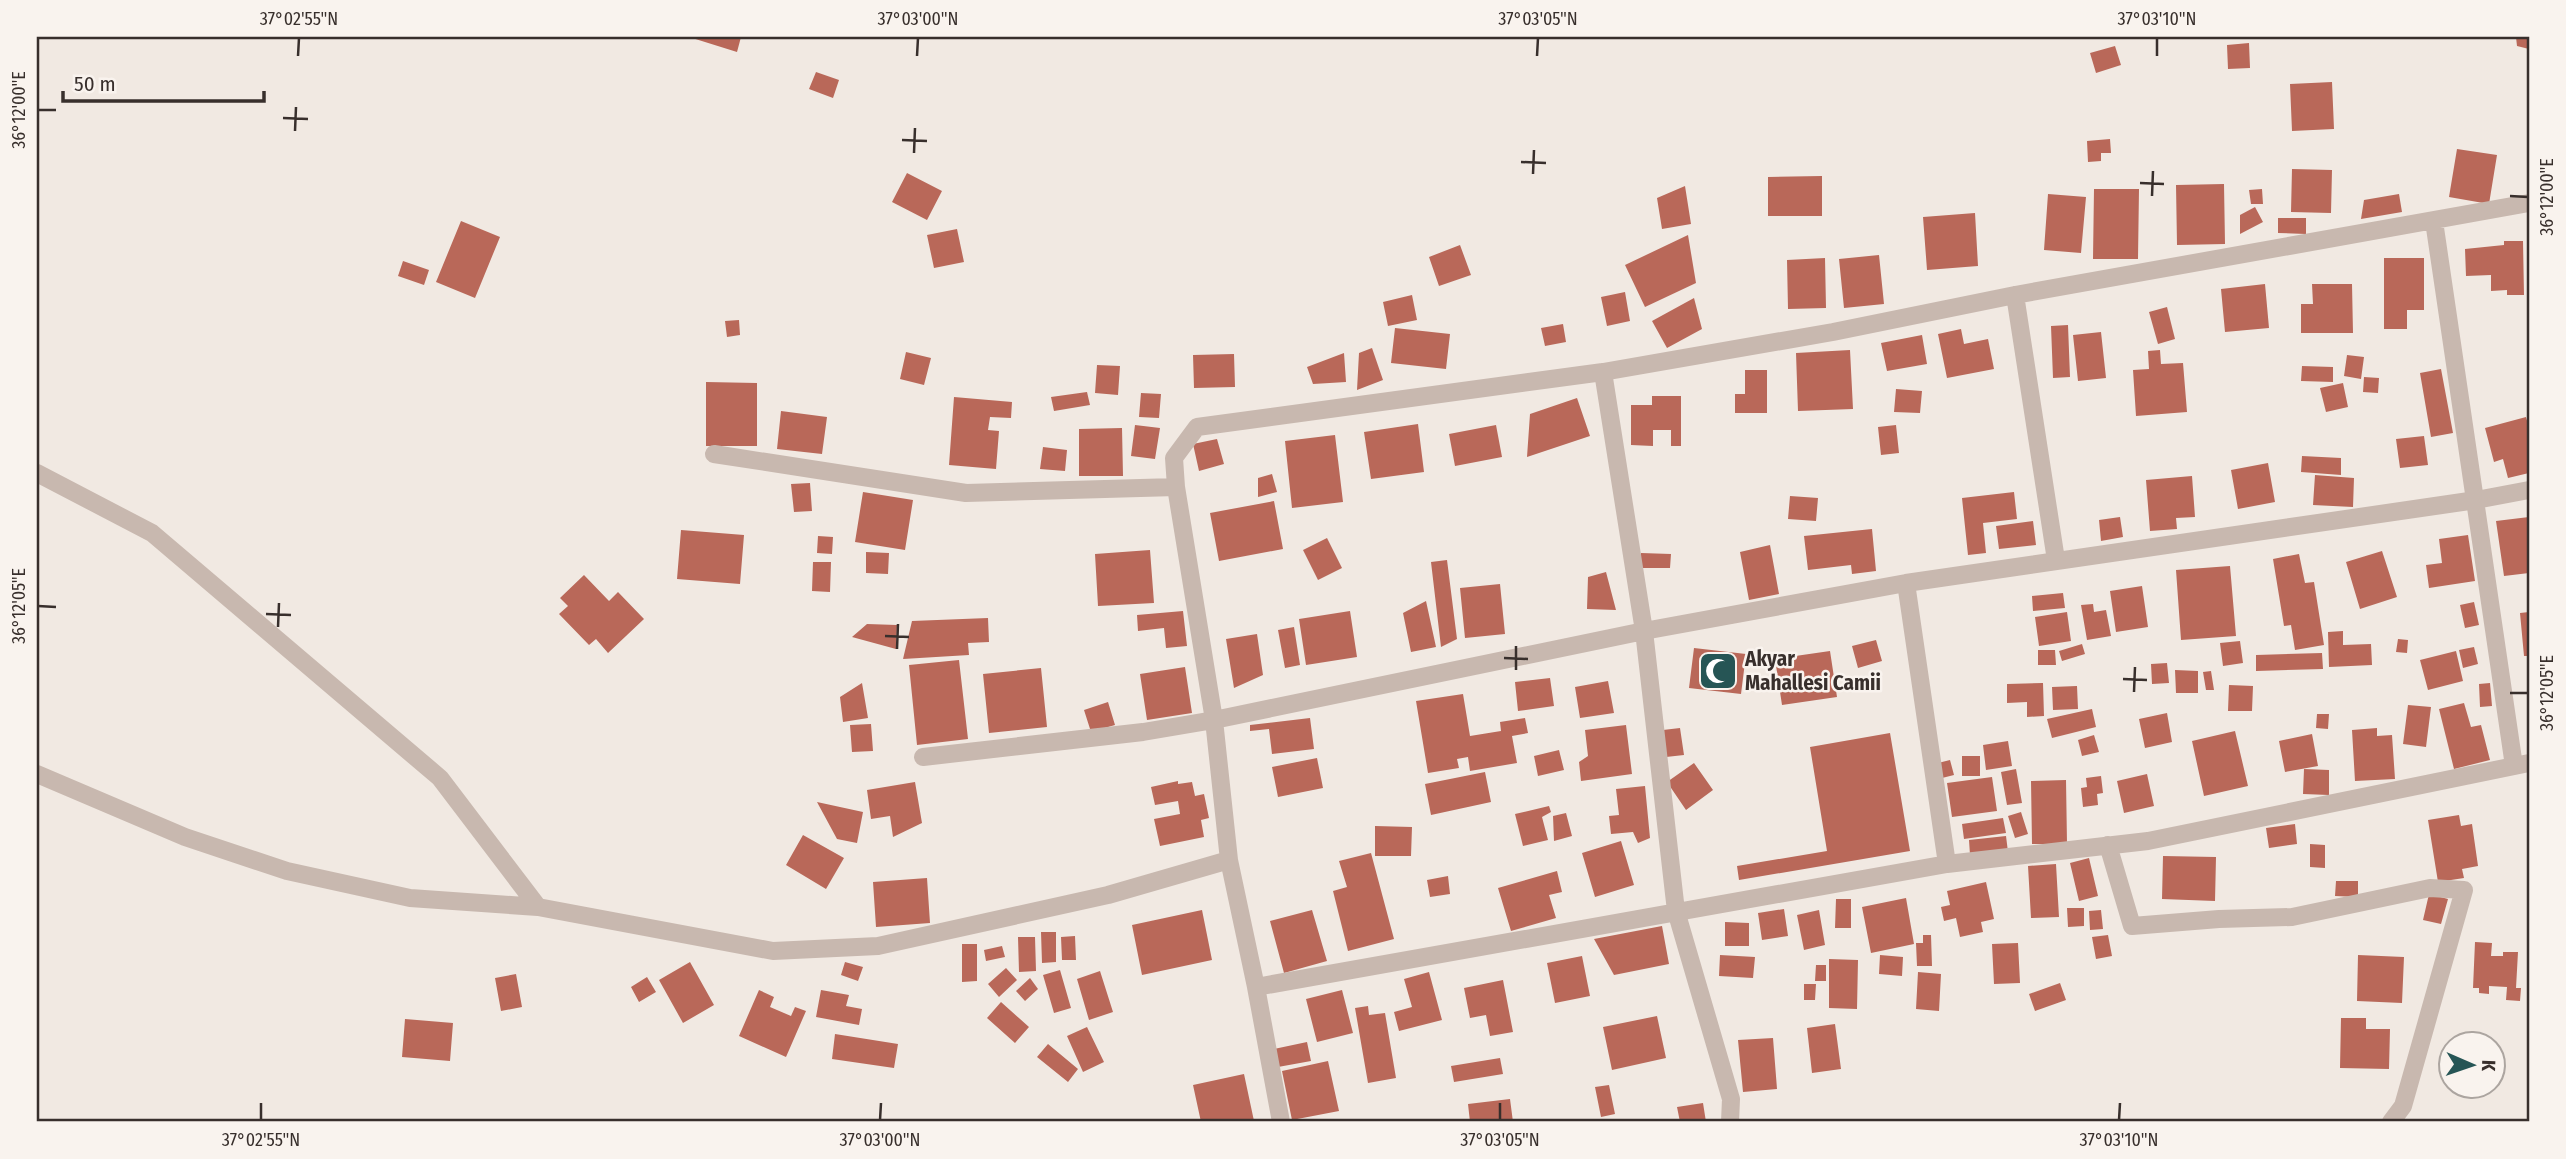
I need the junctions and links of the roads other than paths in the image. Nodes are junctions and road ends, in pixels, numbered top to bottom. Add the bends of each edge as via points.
1 (2529, 203) edge
2 (2434, 221) junction
3 (2015, 295) junction
4 (1603, 372) junction
5 (714, 454) dead end
6 (37, 473) edge
7 (1176, 487) junction
8 (2529, 491) edge
9 (2476, 500) junction
10 (2056, 560) junction
11 (1906, 583) junction
12 (1644, 631) junction
13 (1214, 720) junction
14 (923, 757) dead end
15 (2522, 764) edge
16 (37, 774) edge
17 (2108, 845) junction
18 (1229, 860) junction
19 (1947, 864) junction
20 (538, 907) junction
21 (1676, 911) junction
22 (1256, 987) junction
23 (1281, 1122) edge
24 (1730, 1122) edge
25 (2391, 1122) edge

1 - 2 street
2 - 3 street
2 - 9 street
3 - 4 street
3 - 10 street
4 - 7 street via 1197,427 1174,458
4 - 12 street
5 - 7 street via 967,493
6 - 20 street via 152,533 440,778
7 - 13 street
8 - 9 street
9 - 10 street
9 - 15 street
10 - 11 street
11 - 12 street
11 - 19 street
12 - 13 street
12 - 21 street
13 - 14 street
13 - 18 street
15 - 17 street via 2148,841
16 - 20 street via 185,836 287,871 410,898
17 - 19 street
17 - 25 street via 2132,926 2292,917 2430,888 2463,890 2403,1106
18 - 20 street via 1108,894 878,946 773,951
18 - 22 street
19 - 21 street
21 - 22 street
21 - 24 street via 1731,1099
22 - 23 street

